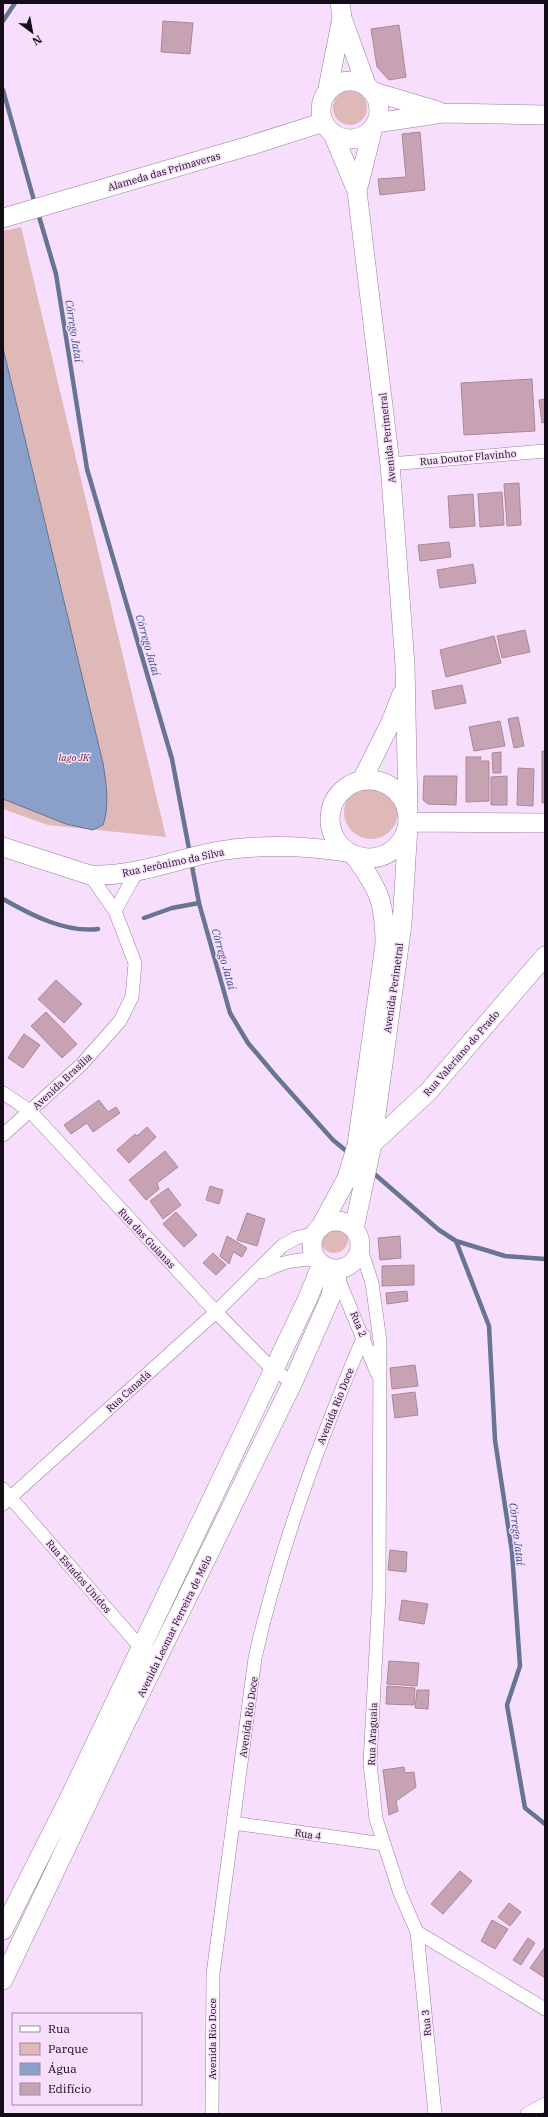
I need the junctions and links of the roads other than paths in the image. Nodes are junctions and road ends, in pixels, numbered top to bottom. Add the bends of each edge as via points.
1 (341, 11) edge
2 (369, 89) junction
3 (326, 93) junction
4 (443, 113) junction
5 (545, 115) edge
6 (374, 125) junction
7 (328, 128) junction
8 (357, 191) junction
9 (3, 218) edge
10 (545, 451) edge
11 (390, 464) junction
12 (405, 687) junction
13 (362, 780) junction
14 (408, 820) junction
15 (545, 824) edge
16 (3, 847) edge
17 (351, 853) junction
18 (137, 870) junction
19 (90, 876) junction
20 (114, 911) junction
21 (545, 956) edge
22 (377, 1048) junction
23 (3, 1093) edge
24 (30, 1111) junction
25 (3, 1135) edge
26 (367, 1142) junction
27 (318, 1230) junction
28 (357, 1238) junction
29 (328, 1265) junction
30 (253, 1278) junction
31 (216, 1312) junction
32 (364, 1336) junction
33 (272, 1370) junction
34 (380, 1380) junction
35 (293, 1382) junction
36 (6, 1497) edge
37 (141, 1648) junction
38 (159, 1655) junction
39 (233, 1823) junction
40 (384, 1844) junction
41 (5, 1919) edge
42 (417, 1932) junction
43 (3, 1980) edge
44 (545, 2009) edge
45 (545, 2104) edge
46 (212, 2114) edge
47 (435, 2114) edge
48 (527, 2114) edge

1 - 2 street
1 - 3 street
2 - 3 street via 357,82 346,82 335,85
2 - 4 street
2 - 6 street via 375,95 379,106
3 - 7 street via 321,114
4 - 5 street
4 - 6 street
6 - 7 street via 365,135 354,139 343,138
6 - 8 street, Avenida Perimetral
7 - 8 street, Avenida Perimetral
7 - 9 street, Alameda das Primaveras via 252,145
8 - 11 street, Avenida Perimetral
10 - 11 street, Rua Doutor Flavinho
11 - 12 street, Avenida Perimetral
12 - 13 street, Avenida Perimetral
12 - 14 street, Avenida Perimetral
13 - 14 street via 386,783 396,790 404,799
13 - 17 street via 342,791 334,800 331,811 330,823 333,834 339,844
14 - 15 street
14 - 17 street via 400,843 386,854 374,858
14 - 22 street, Avenida Perimetral via 402,924
16 - 19 street, Rua Jerônimo da Silva
17 - 18 street, Rua Jerônimo da Silva via 317,847 280,846 219,851
17 - 22 street, Avenida Perimetral via 366,872 380,897 385,917 386,944
18 - 19 street, Rua Jerônimo da Silva
18 - 20 street
19 - 20 street, Avenida Brasília
20 - 24 street, Avenida Brasília via 135,964 132,997 120,1021 81,1065
21 - 26 street, Rua Valeriano do Prado via 429,1091
22 - 26 street, Avenida Perimetral
23 - 24 street, Rua das Guianas
24 - 25 street, Avenida Brasília
24 - 31 street, Rua das Guianas
26 - 27 street via 353,1160 339,1194
26 - 28 street via 359,1198
27 - 28 street via 333,1222 348,1224
27 - 29 street via 312,1246
27 - 30 street, Rua Canadá via 282,1246
28 - 29 street via 355,1259 344,1268
28 - 34 street, Rua Araguaia via 372,1282 380,1342
29 - 30 street, Rua Canadá via 299,1259 284,1262
29 - 32 street, Rua 2 via 340,1283
29 - 33 street, Avenida Leomar Ferreira de Melo via 307,1300
29 - 35 street, Avenida Leomar Ferreira de Melo via 331,1296
30 - 31 street, Rua Canadá
31 - 33 street, Rua das Guianas
31 - 36 street, Rua Canadá
32 - 34 street, Rua 2
32 - 39 street, Avenida Rio Doce via 298,1503 265,1615 255,1658
33 - 35 street, Rua das Guianas
33 - 37 street, Avenida Leomar Ferreira de Melo
34 - 40 street, Rua Araguaia via 379,1594 370,1763 376,1819
35 - 38 street, Avenida Leomar Ferreira de Melo
36 - 37 street, Rua Estados Unidos
37 - 38 street, Rua Estados Unidos
37 - 41 street, Avenida Leomar Ferreira de Melo via 68,1801
38 - 43 street, Avenida Leomar Ferreira de Melo
39 - 40 street, Rua 4
39 - 46 street, Avenida Rio Doce via 213,1974
40 - 42 street, Rua Araguaia via 400,1893
42 - 44 street
42 - 47 street, Rua 3
45 - 48 street

